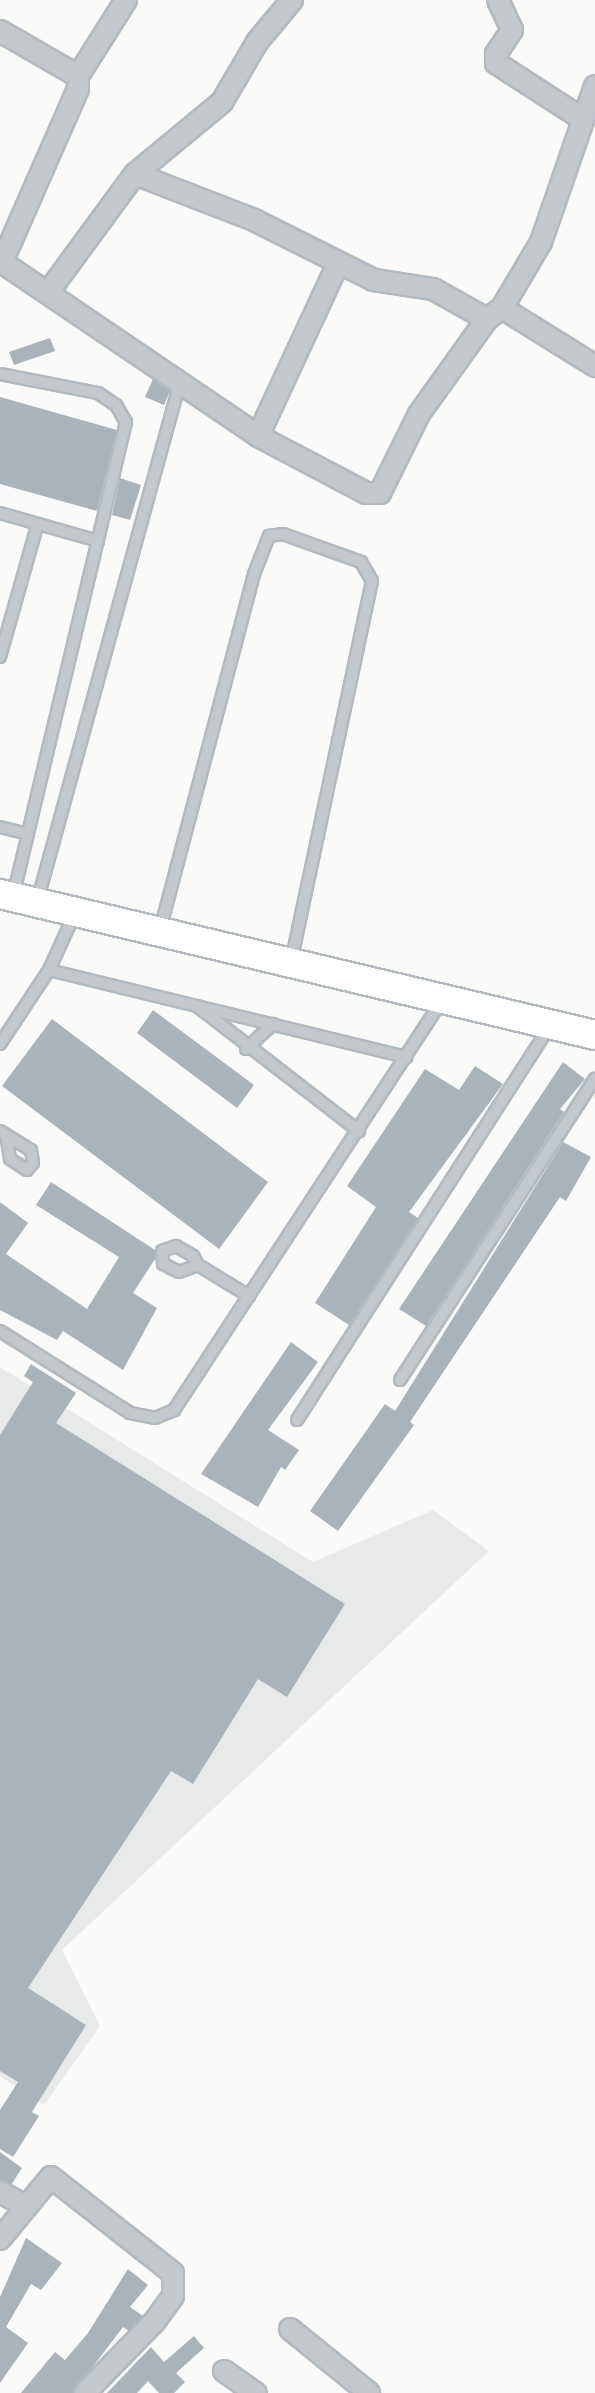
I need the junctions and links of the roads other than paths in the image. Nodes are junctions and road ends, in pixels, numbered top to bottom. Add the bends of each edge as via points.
1 (126, 0) edge
2 (292, 0) edge
3 (498, 0) edge
4 (0, 31) edge
5 (78, 76) junction
6 (595, 86) edge
7 (581, 118) junction
8 (135, 174) junction
9 (1, 261) edge
10 (338, 264) junction
11 (49, 291) junction
12 (495, 313) junction
13 (595, 366) edge
14 (0, 374) edge
15 (180, 382) junction
16 (258, 436) junction
17 (0, 513) edge
18 (37, 526) junction
19 (98, 541) junction
20 (0, 657) edge
21 (0, 827) edge
22 (28, 834) junction
23 (16, 898) edge
24 (75, 913) junction
25 (159, 933) junction
26 (291, 963) junction
27 (49, 970) junction
28 (442, 1000) junction
29 (194, 1004) junction
30 (273, 1024) junction
31 (550, 1026) junction
32 (595, 1035) edge
33 (0, 1044) edge
34 (246, 1049) junction
35 (407, 1057) junction
36 (595, 1078) edge
37 (359, 1131) junction
38 (198, 1265) dead end
39 (249, 1296) junction
40 (0, 1332) edge
41 (400, 1380) dead end
42 (297, 1420) dead end
43 (0, 2192) edge
44 (23, 2205) junction
45 (0, 2238) edge
46 (290, 2329) dead end
47 (224, 2371) dead end
48 (85, 2393) edge
49 (256, 2393) edge
50 (369, 2393) edge

1 - 5 street
2 - 8 street via 262,35 222,102
3 - 7 street via 512,30 496,54 496,63
4 - 5 street
5 - 9 street via 78,89
6 - 7 street
7 - 12 street via 542,242
8 - 10 street via 254,220
8 - 11 street
9 - 11 street
10 - 12 street via 386,284 433,289
10 - 16 street
11 - 15 street
12 - 13 street
12 - 16 street via 418,414 380,493 366,493
14 - 19 lane via 98,393 123,414 121,454
15 - 16 street
15 - 23 lane
17 - 18 lane
18 - 19 lane
18 - 20 lane
19 - 22 lane
21 - 22 lane
22 - 23 lane
23 - 24 main road
24 - 25 main road
24 - 27 lane
25 - 26 main road
25 - 26 lane via 254,574 268,536 283,534 361,562 372,581
26 - 28 main road
27 - 29 lane
27 - 33 lane
28 - 31 main road
28 - 35 lane
29 - 30 lane
29 - 34 lane
30 - 34 lane
30 - 35 lane
31 - 32 main road
31 - 42 lane
34 - 37 lane
35 - 37 lane
36 - 41 lane
37 - 39 lane
38 - 39 lane
39 - 40 lane via 174,1410 155,1418 129,1413
43 - 44 street
44 - 45 street
44 - 48 street via 45,2179 55,2179 156,2259 176,2281 173,2296 154,2321
46 - 50 street
47 - 49 street

